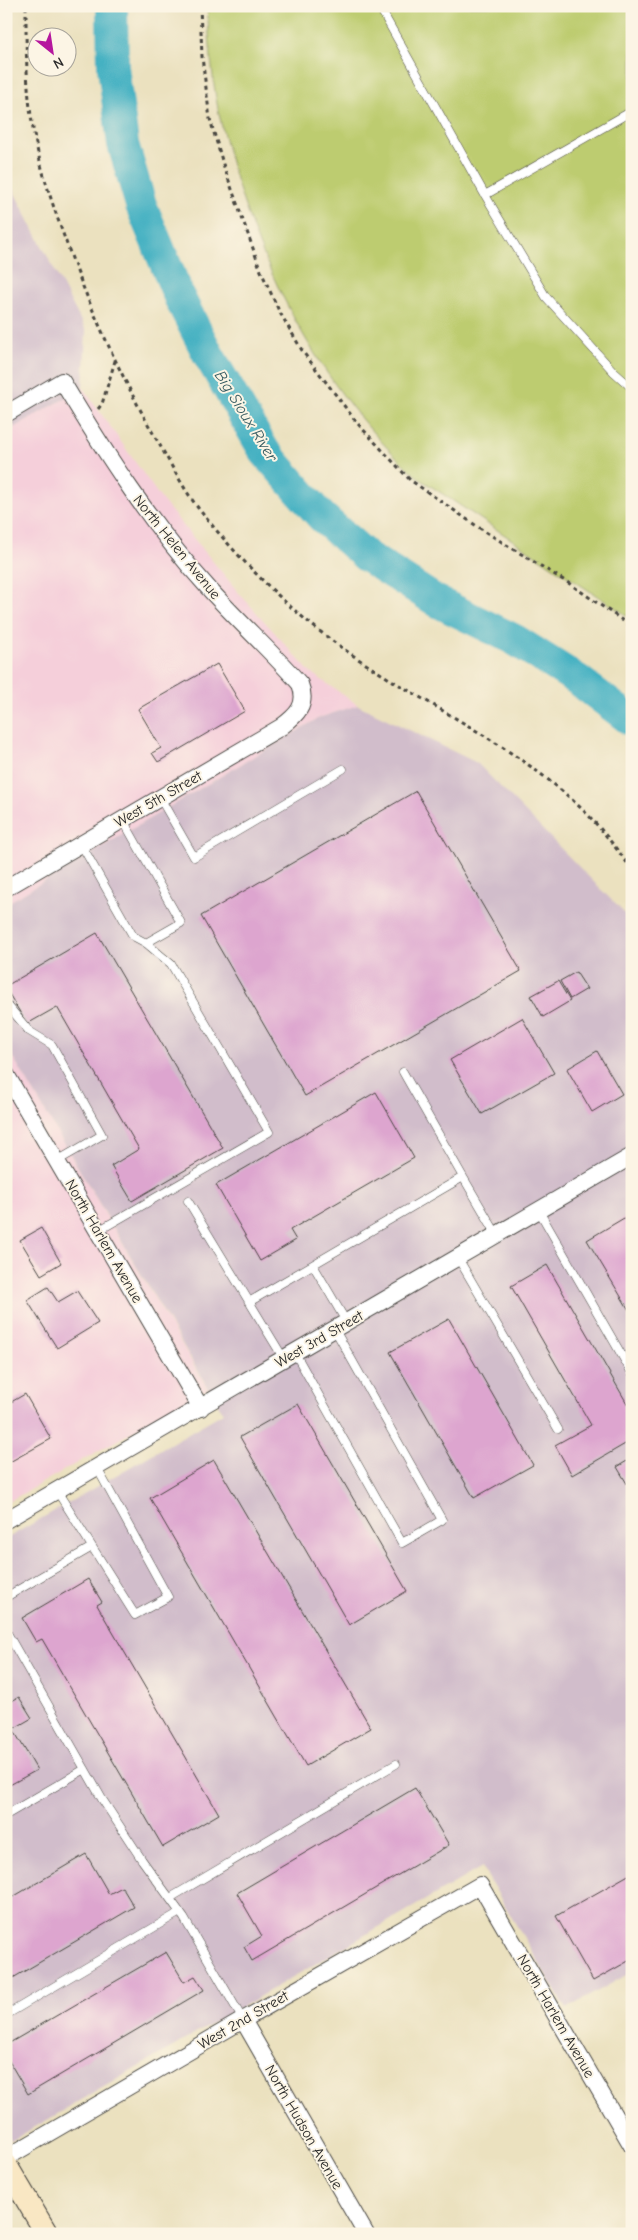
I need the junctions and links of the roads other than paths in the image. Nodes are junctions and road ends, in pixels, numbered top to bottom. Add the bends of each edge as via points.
1 (379, 6) edge
2 (632, 111) edge
3 (485, 195) junction
4 (632, 388) edge
5 (6, 414) edge
6 (303, 702) joint
7 (343, 769) dead end
8 (160, 798) junction
9 (123, 820) junction
10 (81, 844) junction
11 (6, 888) edge
12 (146, 943) junction
13 (6, 1008) edge
14 (403, 1072) dead end
15 (6, 1074) edge
16 (632, 1156) edge
17 (57, 1161) junction
18 (462, 1177) junction
19 (188, 1201) dead end
20 (539, 1211) junction
21 (98, 1231) junction
22 (497, 1235) junction
23 (458, 1258) junction
24 (313, 1265) junction
25 (249, 1302) junction
26 (341, 1326) junction
27 (290, 1356) junction
28 (632, 1373) edge
29 (201, 1408) junction
30 (558, 1429) dead end
31 (97, 1468) junction
32 (57, 1491) junction
33 (6, 1520) edge
34 (92, 1547) junction
35 (6, 1597) edge
36 (6, 1631) edge
37 (396, 1764) dead end
38 (85, 1769) junction
39 (6, 1815) edge
40 (480, 1885) joint
41 (170, 1898) junction
42 (180, 1912) junction
43 (6, 2015) edge
44 (243, 2020) junction
45 (632, 2146) edge
46 (6, 2158) edge
47 (6, 2165) edge
48 (46, 2234) edge
49 (366, 2234) edge

1 - 3 lane
2 - 3 lane
3 - 4 lane via 546,297
5 - 6 street, North Helen Avenue via 62,381 138,500 210,590 300,684
6 - 8 street, West 5th Street via 300,711 281,727
7 - 8 lane via 194,857
8 - 9 street, West 5th Street
9 - 10 street, West 5th Street
9 - 12 lane via 181,923
10 - 11 street, West 5th Street
10 - 12 lane via 133,936
12 - 21 lane via 171,964 269,1132
13 - 17 lane via 9,1007 29,1031 52,1045 102,1135
14 - 18 lane
15 - 17 street, North Harlem Avenue
16 - 20 street, West 3rd Street
17 - 21 street, North Harlem Avenue
18 - 22 lane
18 - 24 lane
19 - 25 lane
20 - 22 street, West 3rd Street
20 - 28 lane
21 - 29 street, North Harlem Avenue
22 - 23 street, West 3rd Street
23 - 26 street, West 3rd Street
23 - 30 lane
24 - 25 lane
24 - 26 lane
25 - 27 lane
26 - 27 street, West 3rd Street
26 - 27 lane via 442,1520 402,1543
27 - 29 street, West 3rd Street
29 - 31 street, West 3rd Street
31 - 32 street, West 3rd Street
31 - 34 lane via 168,1596 135,1614
32 - 33 street, West 3rd Street
32 - 34 lane
34 - 35 lane
36 - 38 lane
37 - 41 lane
38 - 39 lane
38 - 41 lane
40 - 44 street, West 2nd Street
40 - 45 street, North Harlem Avenue
41 - 42 lane
42 - 43 lane
42 - 44 lane
44 - 46 street, West 2nd Street
44 - 49 street, North Hudson Avenue
47 - 48 main road

